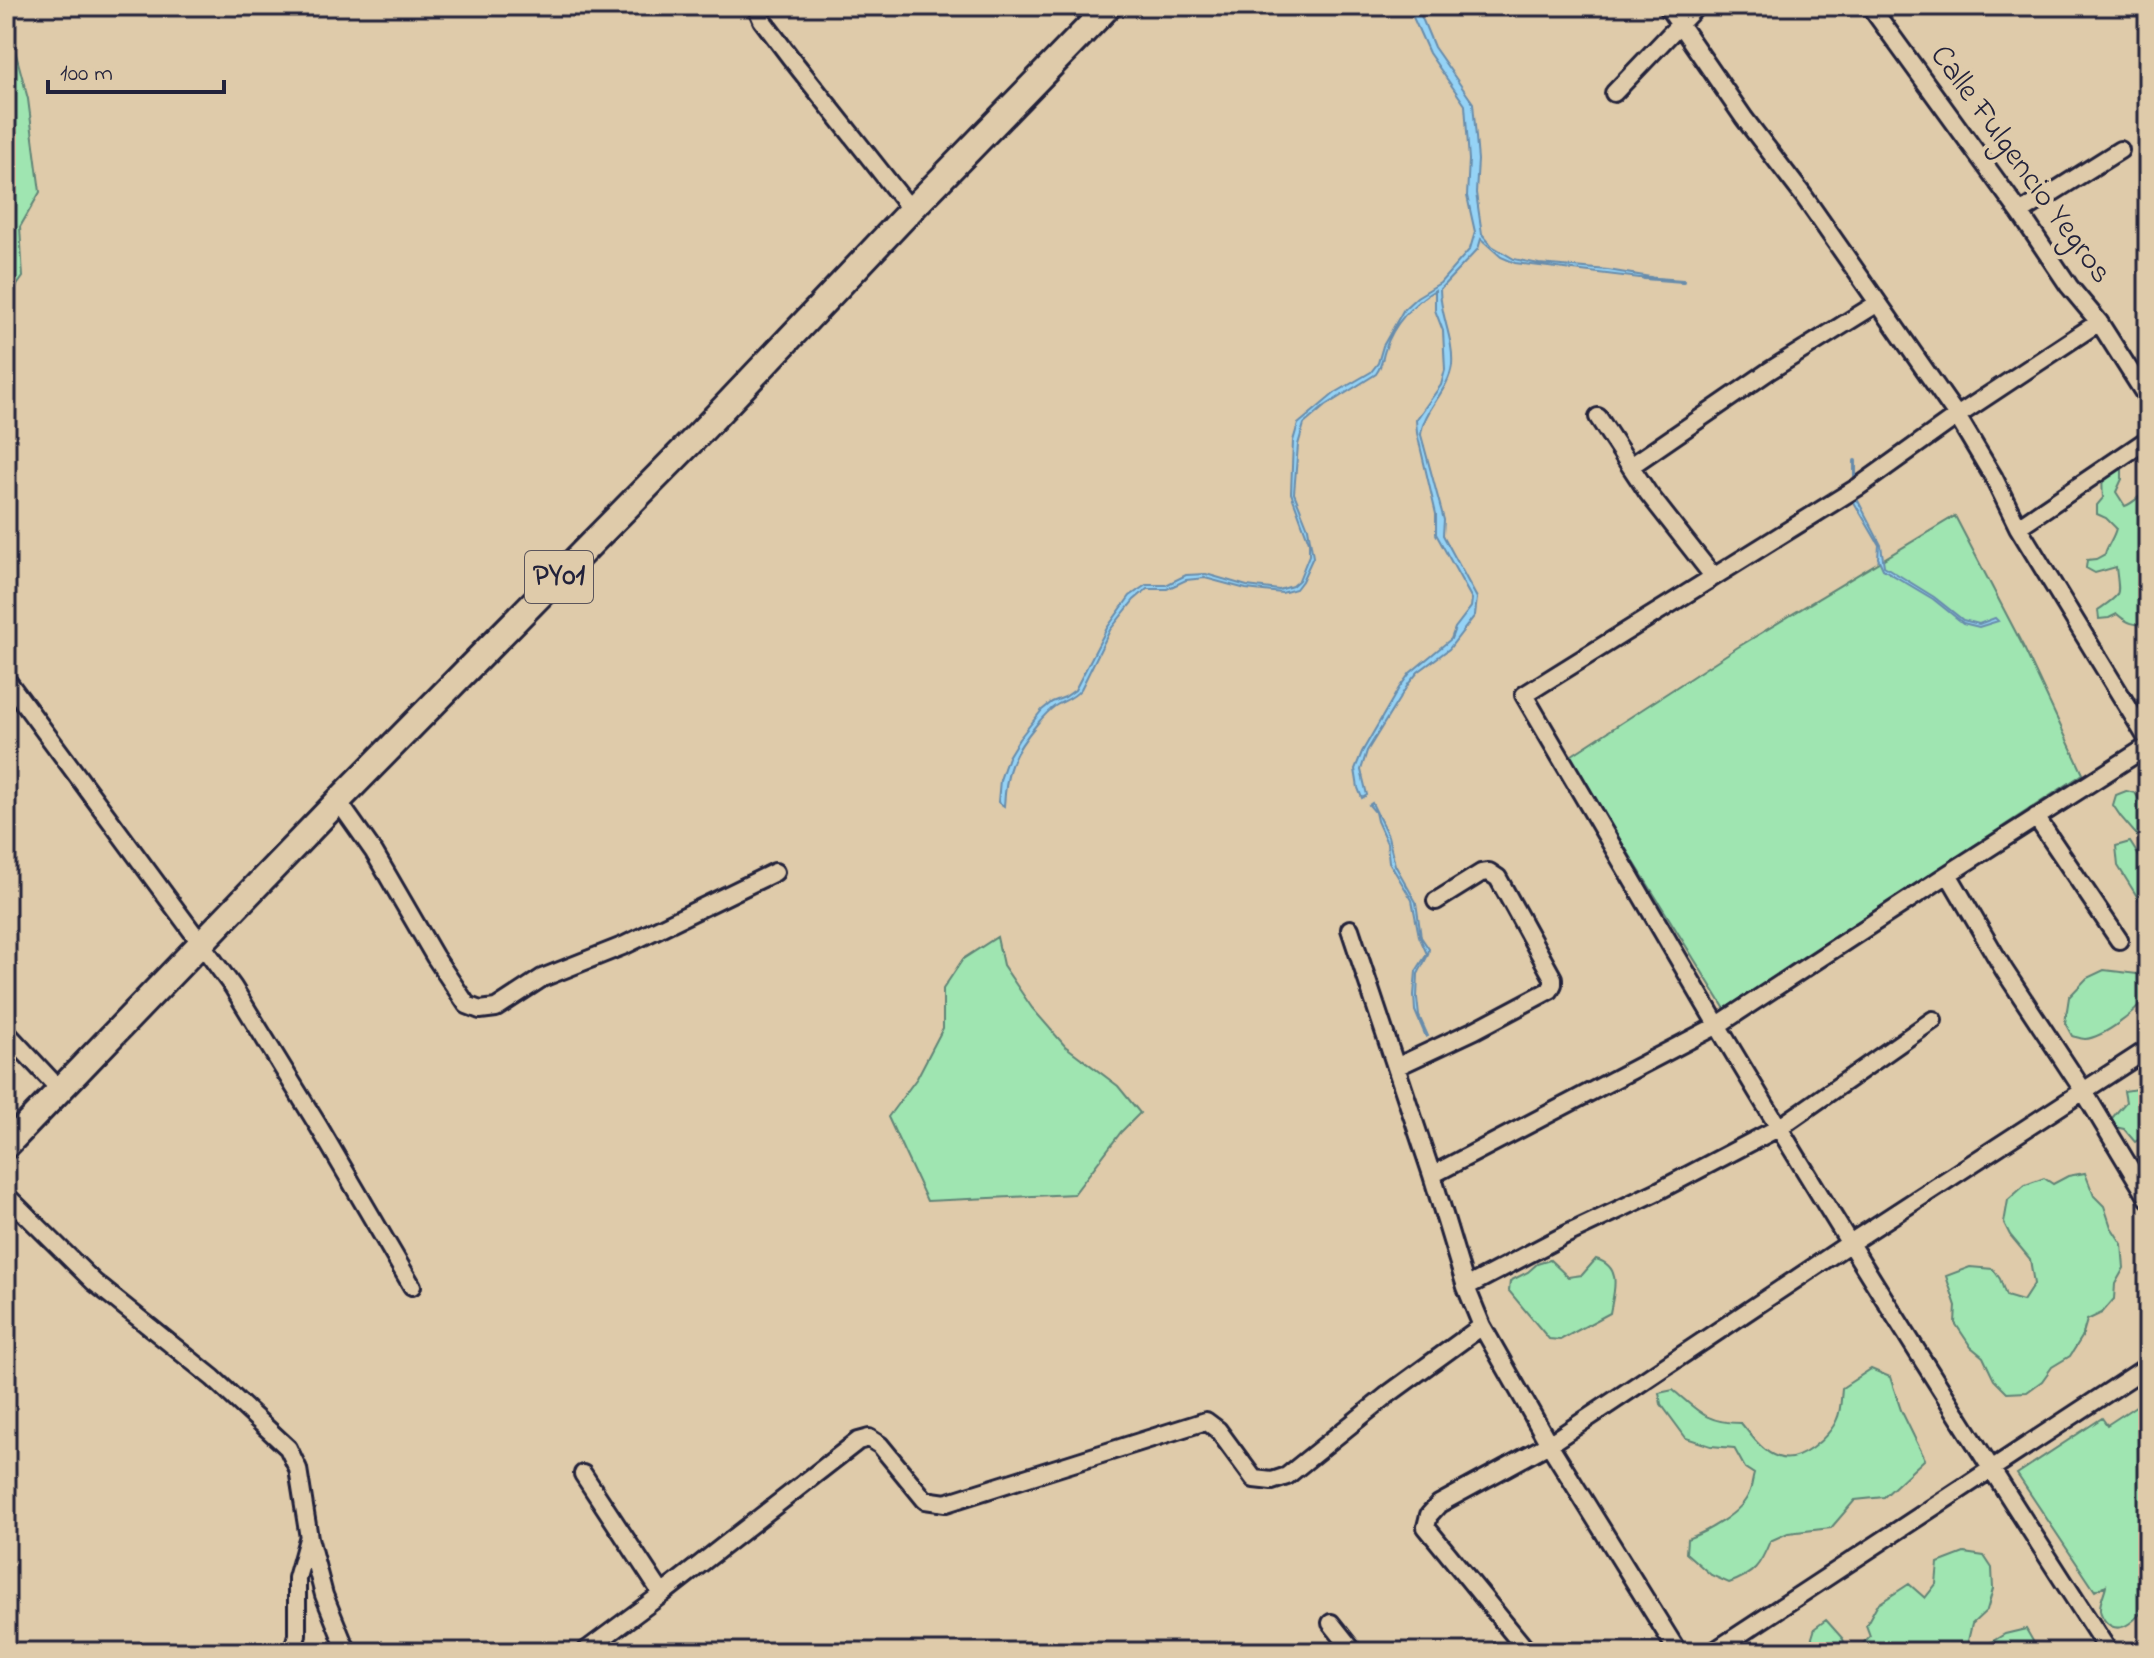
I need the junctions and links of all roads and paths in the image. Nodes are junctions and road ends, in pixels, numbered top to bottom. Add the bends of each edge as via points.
1 (756, 6) edge
2 (1109, 6) edge
3 (1667, 6) edge
4 (1697, 6) edge
5 (1870, 6) edge
6 (1678, 24) junction
7 (1614, 93) dead end
8 (2120, 150) dead end
9 (911, 210) junction
10 (2020, 213) junction
11 (1878, 303) junction
12 (2099, 322) junction
13 (2148, 399) edge
14 (1957, 416) junction
15 (1598, 417) dead end
16 (2148, 439) edge
17 (1631, 466) junction
18 (2018, 527) junction
19 (1713, 576) junction
20 (6, 679) edge
21 (2148, 743) edge
22 (338, 801) junction
23 (2036, 817) junction
24 (775, 872) dead end
25 (1948, 874) junction
26 (1436, 901) dead end
27 (1350, 929) dead end
28 (2119, 940) dead end
29 (201, 944) junction
30 (1933, 1020) dead end
31 (1718, 1025) junction
32 (6, 1032) edge
33 (2148, 1049) edge
34 (1396, 1067) junction
35 (60, 1090) junction
36 (2083, 1090) junction
37 (1780, 1127) junction
38 (6, 1146) edge
39 (1432, 1175) junction
40 (6, 1195) edge
41 (2148, 1198) edge
42 (1850, 1243) junction
43 (412, 1286) dead end
44 (1466, 1287) junction
45 (1482, 1326) junction
46 (2148, 1366) edge
47 (1549, 1444) junction
48 (1991, 1470) junction
49 (583, 1474) dead end
50 (309, 1538) junction
51 (662, 1594) junction
52 (1331, 1623) dead end
53 (292, 1652) edge
54 (349, 1652) edge
55 (584, 1652) edge
56 (1354, 1652) edge
57 (1528, 1652) edge
58 (1678, 1652) edge
59 (1713, 1652) edge
60 (2109, 1652) edge

1 - 9 street
2 - 9 highway, PY01
3 - 6 street
4 - 6 street
5 - 10 street, Calle Fulgencio Yegros
6 - 7 street
6 - 11 street
8 - 10 street
9 - 22 highway, PY01
10 - 12 street, Calle Fulgencio Yegros
11 - 14 street
11 - 17 street
12 - 13 street, Calle Fulgencio Yegros
12 - 14 street
14 - 18 street
14 - 19 street via 1855,489
15 - 17 street
16 - 18 street
17 - 19 street
18 - 21 street
19 - 31 street via 1524,695
20 - 29 street
21 - 23 street
22 - 24 street via 467,1005 480,1010 496,1008 542,978 625,945
22 - 29 highway, PY01
23 - 25 street
23 - 28 street
25 - 31 street
25 - 36 street
26 - 34 street via 1481,873 1498,878 1553,984 1488,1023
27 - 34 street
29 - 35 highway, PY01
29 - 43 street via 249,1012
30 - 37 street
31 - 37 street
31 - 39 street
32 - 35 street
33 - 36 street
34 - 39 street
35 - 38 highway, PY01
36 - 41 street
36 - 42 street
37 - 42 street
37 - 44 street
39 - 44 street
40 - 50 street via 94,1282 213,1378 288,1448 298,1469
42 - 47 street
42 - 48 street
44 - 45 street
45 - 47 street
45 - 51 street via 1287,1476 1272,1481 1254,1479 1206,1421 946,1503 925,1500 880,1445 869,1438 858,1441
46 - 48 street
47 - 57 street via 1439,1504 1426,1527
47 - 58 street
48 - 59 street
48 - 60 street
49 - 51 street
50 - 53 street via 297,1578
50 - 54 street via 324,1595
51 - 55 street
52 - 56 street

